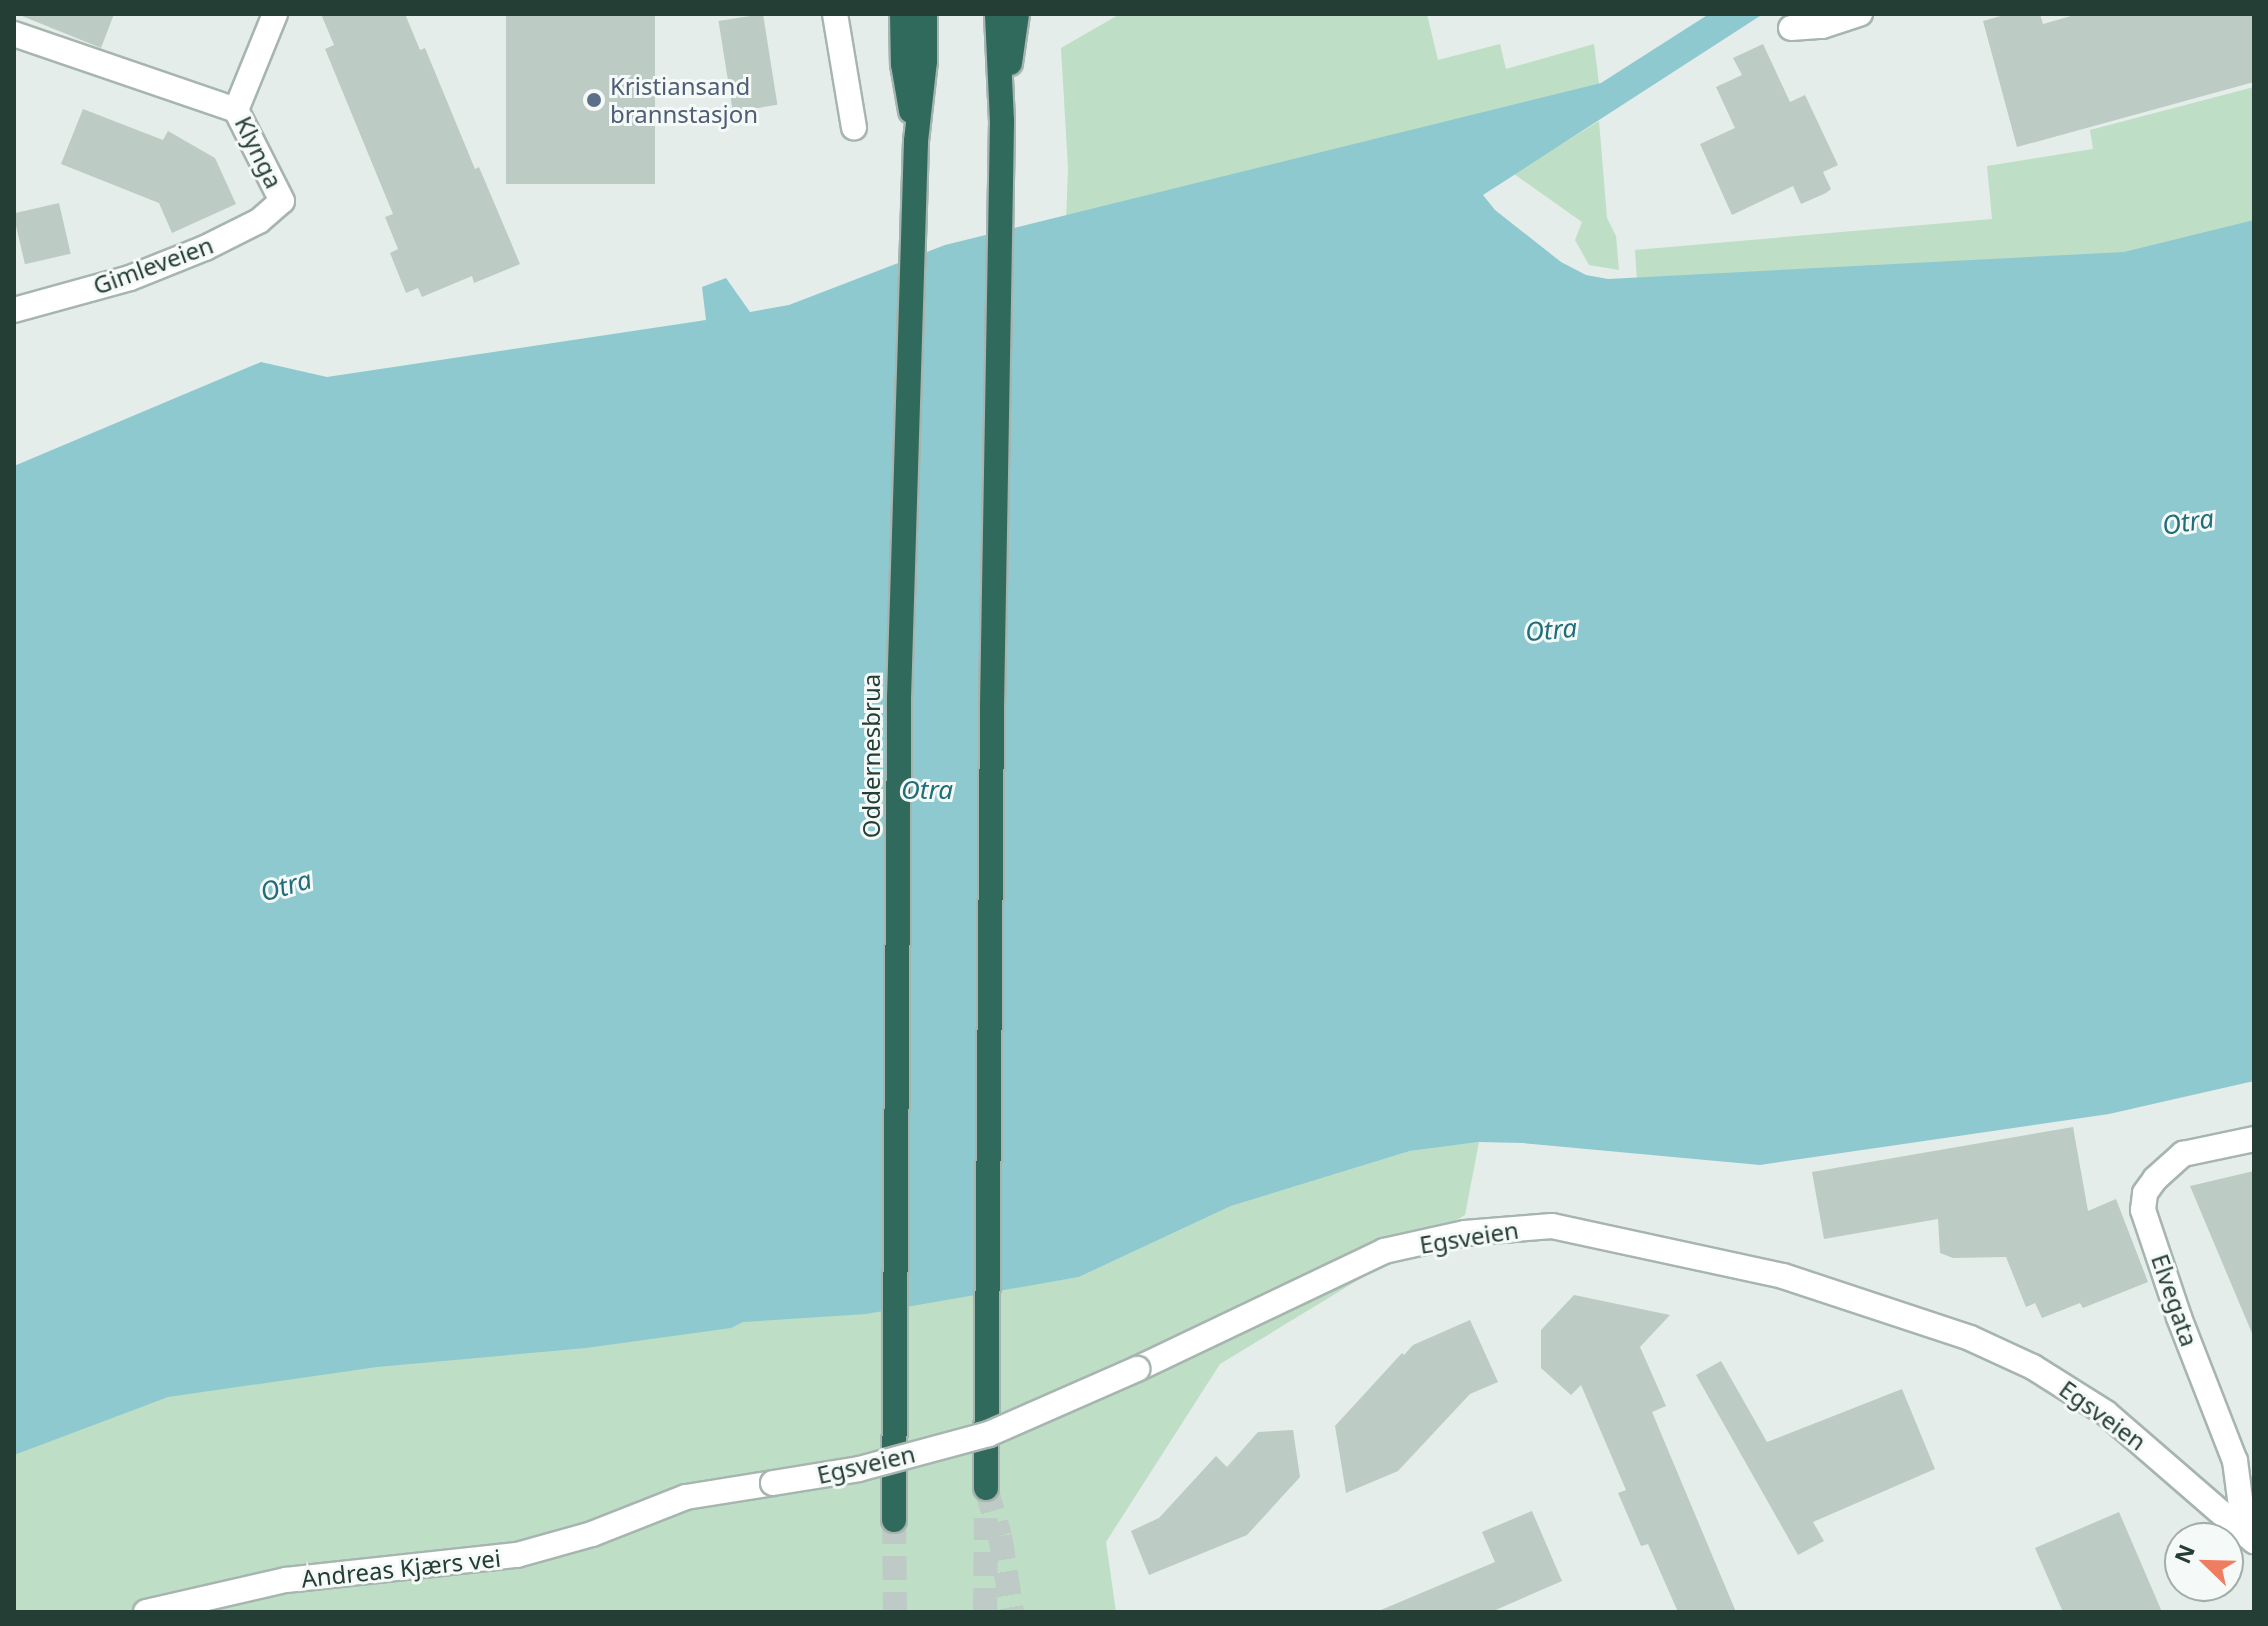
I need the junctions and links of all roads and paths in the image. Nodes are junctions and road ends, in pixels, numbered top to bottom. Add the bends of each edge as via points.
1 (275, 14) edge
2 (835, 14) edge
3 (902, 14) edge
4 (925, 14) edge
5 (997, 14) edge
6 (1017, 14) edge
7 (1860, 14) edge
8 (1791, 28) dead end
9 (14, 34) edge
10 (236, 110) junction
11 (1002, 121) junction
12 (854, 127) dead end
13 (916, 141) junction
14 (282, 201) joint
15 (14, 310) edge
16 (2254, 1139) edge
17 (986, 1488) tunnel mouth
18 (650, 1509) joint
19 (894, 1520) tunnel mouth
20 (2249, 1535) edge
21 (146, 1612) edge

1 - 10 street, Klynga
2 - 12 street
3 - 13 highway via 903,64
4 - 13 highway
5 - 11 highway
6 - 11 highway
7 - 8 street via 1822,26
9 - 10 street
10 - 14 street, Klynga
11 - 17 highway
13 - 19 highway, Oddernesbrua via 899,698
14 - 15 street, Gimleveien via 259,221 205,248 130,278
16 - 20 street, Elvegata via 2183,1154 2145,1193 2143,1210 2235,1461
18 - 20 street, Egsveien, bridge via 711,1492 859,1469 989,1434 1384,1251 1465,1233 1552,1226 1783,1276 1970,1338 2033,1367 2106,1413
18 - 21 street, Andreas Kjærs vei via 592,1534 517,1555 286,1580

